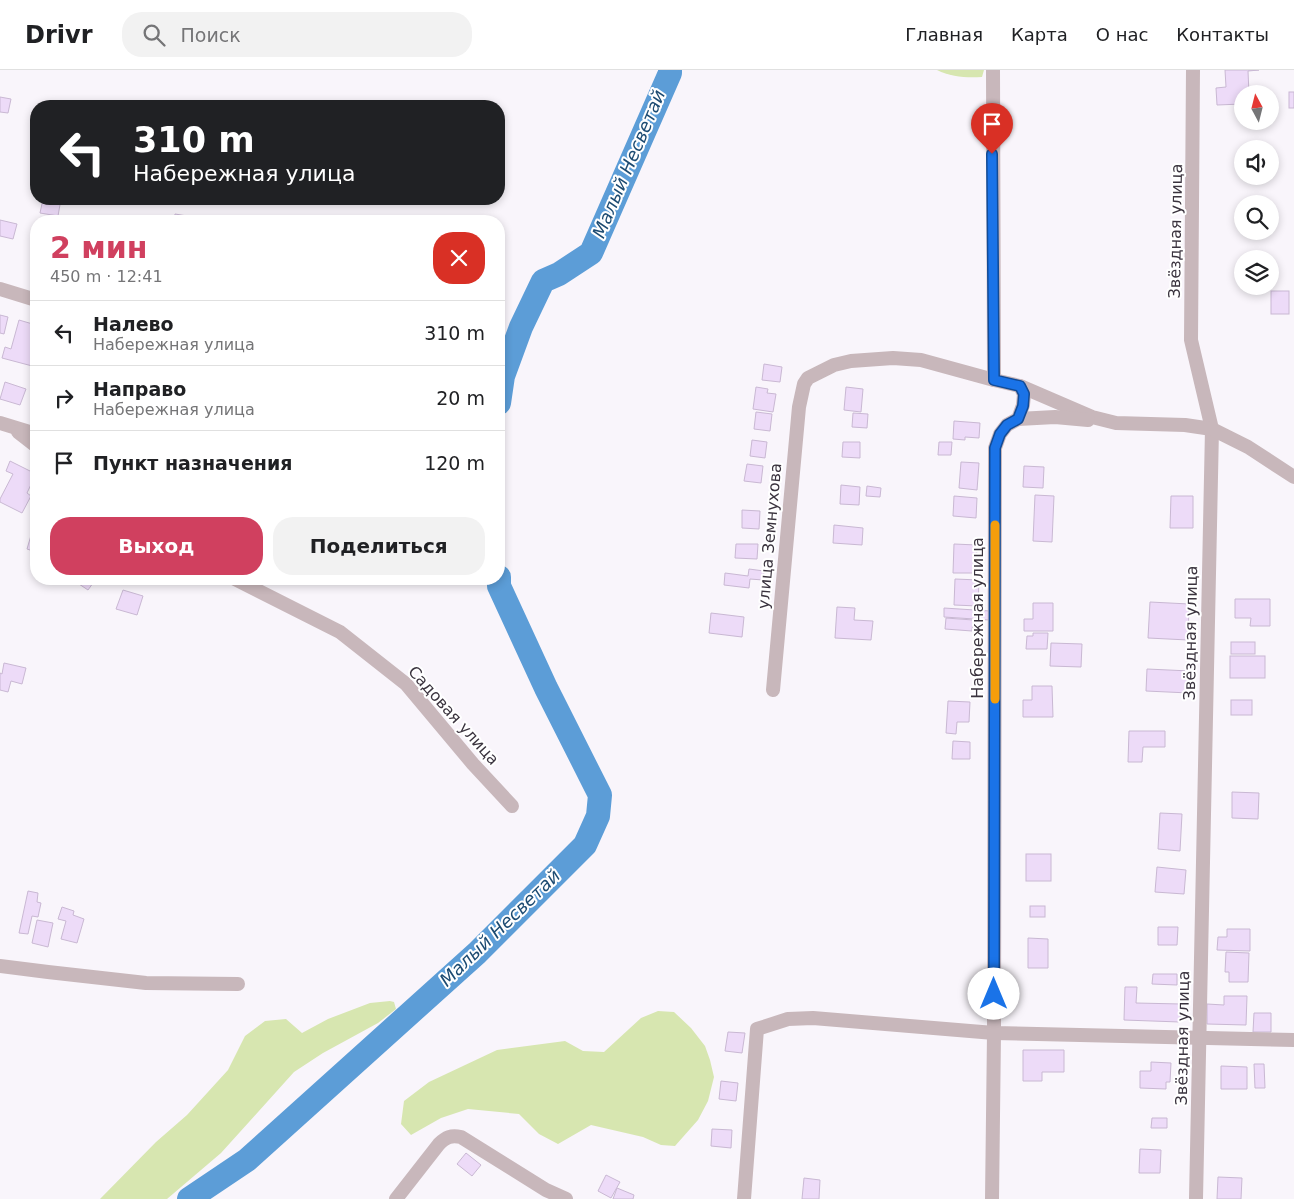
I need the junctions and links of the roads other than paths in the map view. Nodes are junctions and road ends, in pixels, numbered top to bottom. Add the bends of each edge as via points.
1 (993, 70) edge
2 (1193, 70) edge
3 (0, 289) edge
4 (30, 298) edge
5 (994, 380) junction
6 (1020, 386) junction
7 (1018, 419) junction
8 (1116, 423) junction
9 (6, 425) edge
10 (1212, 429) junction
11 (30, 432) edge
12 (30, 442) edge
13 (1294, 477) edge
14 (247, 585) edge
15 (773, 690) dead end
16 (512, 806) dead end
17 (0, 966) edge
18 (238, 984) dead end
19 (994, 1033) junction
20 (1200, 1038) junction
21 (1294, 1040) edge
22 (396, 1199) edge
23 (566, 1199) edge
24 (744, 1199) edge
25 (992, 1199) edge
26 (1196, 1199) edge

1 - 5 street
2 - 10 street, Звёздная улица via 1191,340
3 - 4 street
5 - 6 street
5 - 15 street, улица Земнухова via 921,360 893,358 851,361 834,365 808,378 799,407
6 - 7 street via 1024,394
6 - 8 street via 1092,417
7 - 8 street via 1055,417
7 - 19 street, Набережная улица via 1007,425 995,448
8 - 10 street
9 - 11 street
9 - 12 street
10 - 13 street via 1248,447
10 - 20 street, Звёздная улица
14 - 16 street, Садовая улица via 340,632 406,684
17 - 18 street via 146,983
19 - 20 street
19 - 24 street via 813,1018 788,1019 757,1029
19 - 25 street, Набережная улица
20 - 21 street
20 - 26 street, Звёздная улица
22 - 23 street via 439,1144 454,1136 461,1137

